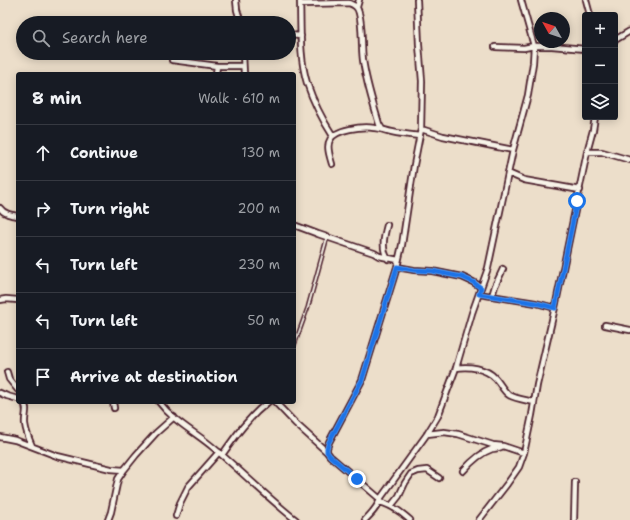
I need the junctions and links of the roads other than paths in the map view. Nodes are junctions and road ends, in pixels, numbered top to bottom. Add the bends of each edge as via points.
1 (236, 0) edge
2 (359, 0) edge
3 (417, 0) edge
4 (521, 0) edge
5 (586, 0) edge
6 (300, 2) edge
7 (357, 7) junction
8 (589, 12) edge
9 (239, 16) edge
10 (630, 31) edge
11 (296, 36) edge
12 (301, 36) junction
13 (618, 38) edge
14 (534, 46) junction
15 (494, 47) dead end
16 (570, 47) edge
17 (582, 49) edge
18 (172, 60) dead end
19 (243, 60) edge
20 (217, 66) junction
21 (243, 66) junction
22 (216, 72) edge
23 (244, 72) edge
24 (595, 120) edge
25 (382, 129) junction
26 (421, 129) junction
27 (333, 136) junction
28 (420, 136) junction
29 (513, 150) junction
30 (588, 152) junction
31 (630, 160) edge
32 (332, 164) dead end
33 (508, 173) junction
34 (580, 190) junction
35 (0, 208) edge
36 (16, 216) edge
37 (387, 225) dead end
38 (296, 226) edge
39 (327, 237) junction
40 (388, 259) junction
41 (398, 260) junction
42 (397, 267) junction
43 (503, 269) dead end
44 (481, 288) junction
45 (479, 294) junction
46 (492, 296) junction
47 (0, 300) edge
48 (16, 300) edge
49 (555, 308) junction
50 (605, 325) dead end
51 (630, 330) edge
52 (296, 340) edge
53 (456, 368) junction
54 (7, 372) dead end
55 (16, 388) edge
56 (0, 393) edge
57 (16, 398) edge
58 (534, 402) junction
59 (24, 404) edge
60 (113, 404) edge
61 (160, 404) edge
62 (266, 404) edge
63 (276, 404) edge
64 (114, 408) dead end
65 (174, 417) junction
66 (427, 434) junction
67 (0, 437) edge
68 (32, 446) junction
69 (503, 446) junction
70 (327, 452) junction
71 (220, 453) junction
72 (524, 453) junction
73 (124, 470) junction
74 (463, 471) dead end
75 (439, 478) dead end
76 (575, 482) dead end
77 (380, 501) junction
78 (391, 506) junction
79 (176, 516) dead end
80 (108, 520) edge
81 (296, 520) edge
82 (365, 520) edge
83 (410, 520) edge
84 (479, 520) edge
85 (574, 520) edge

1 - 9 street
2 - 7 street
3 - 26 street via 422,81
4 - 14 street
5 - 8 street
6 - 7 street via 349,3
6 - 12 street
7 - 25 street via 362,29 366,77
10 - 13 street
11 - 12 street
12 - 27 street via 307,82
14 - 15 street
14 - 29 street via 528,95
16 - 17 street
18 - 20 street
19 - 21 street
20 - 21 street
20 - 22 street
21 - 23 street
24 - 30 street
25 - 27 street via 363,127
25 - 28 street
26 - 28 street
26 - 29 street
27 - 32 street via 328,145
28 - 41 street
29 - 33 street
30 - 31 street via 602,152
30 - 34 street
33 - 34 street via 524,180
33 - 44 street via 488,268
34 - 49 street
35 - 36 street via 8,215
37 - 40 street via 384,254
38 - 39 street
39 - 40 street
39 - 52 lane
40 - 41 street
41 - 42 street
42 - 44 street via 462,277
42 - 70 street via 362,380 329,442
43 - 46 street
44 - 45 street
45 - 46 street
45 - 53 street
46 - 49 street
47 - 48 street
49 - 58 street
50 - 51 street
53 - 58 street via 470,367 490,373 510,395
53 - 66 street via 438,416
54 - 55 street
56 - 57 street
58 - 72 street
59 - 68 street via 25,424
60 - 64 street
61 - 65 street
62 - 71 street via 245,423
63 - 70 street
65 - 71 street
65 - 73 street via 141,449
66 - 69 street via 458,434
66 - 77 street
67 - 68 street
68 - 73 street via 58,456
69 - 72 street
69 - 74 street via 483,453
70 - 77 street
71 - 79 street via 188,486
71 - 81 street
72 - 84 street via 519,467
73 - 80 street via 118,479
75 - 78 street via 427,470 412,474
76 - 85 street
77 - 78 street
77 - 82 street
78 - 83 street

